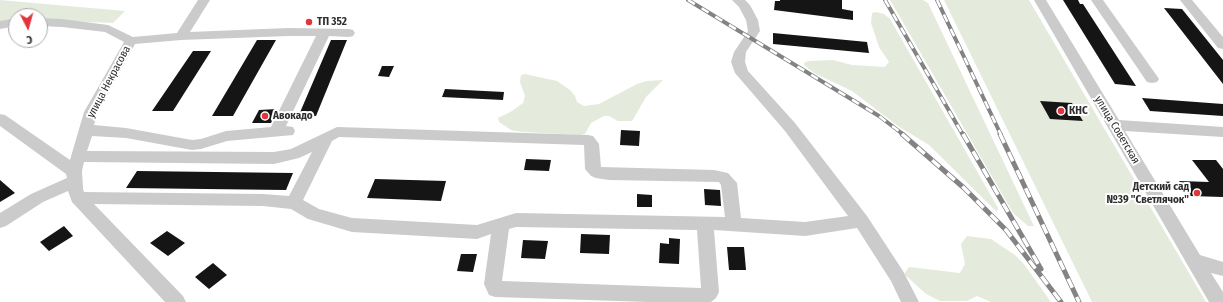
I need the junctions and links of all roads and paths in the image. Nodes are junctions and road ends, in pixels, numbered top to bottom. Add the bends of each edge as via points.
1 (204, 0) edge
2 (738, 0) edge
3 (1040, 0) edge
4 (1097, 0) edge
5 (1186, 0) edge
6 (48, 22) edge
7 (324, 32) junction
8 (349, 33) dead end
9 (181, 36) junction
10 (131, 41) junction
11 (1223, 45) edge
12 (1152, 79) dead end
13 (0, 119) edge
14 (1114, 125) junction
15 (86, 130) junction
16 (1223, 132) edge
17 (326, 138) junction
18 (80, 156) junction
19 (74, 176) junction
20 (78, 198) junction
21 (294, 203) junction
22 (0, 221) edge
23 (861, 221) junction
24 (705, 223) junction
25 (734, 224) junction
26 (500, 225) junction
27 (1194, 260) junction
28 (1223, 269) edge
29 (607, 297) edge
30 (177, 302) edge
31 (910, 302) edge
32 (1219, 302) edge

1 - 9 street
2 - 23 street via 744,5 752,20 754,32 740,52 738,62 742,73 790,126
3 - 14 street, улица Советская
4 - 12 street
5 - 11 street
6 - 10 street via 108,29
7 - 8 street, улица Некрасова
7 - 9 street, улица Некрасова
7 - 15 street via 282,132 226,136 192,145 126,133
9 - 10 street, улица Некрасова
10 - 15 street, улица Некрасова via 91,112
13 - 19 street
14 - 16 street
14 - 27 street, улица Советская
15 - 18 street, улица Некрасова
17 - 18 street via 294,154 274,158
17 - 21 street
17 - 25 street via 337,132 347,131 588,140 592,144 596,172 723,178 729,184
18 - 19 street, улица Некрасова
19 - 20 street
19 - 22 street
20 - 21 street via 263,200
20 - 30 street
21 - 26 street via 314,214 352,225 477,232
23 - 25 street via 805,229
23 - 31 street via 897,276
24 - 25 street
24 - 26 street via 516,220
24 - 29 street via 710,292 706,296
26 - 29 street via 493,284 495,289
27 - 28 street
27 - 32 street, улица Советская

